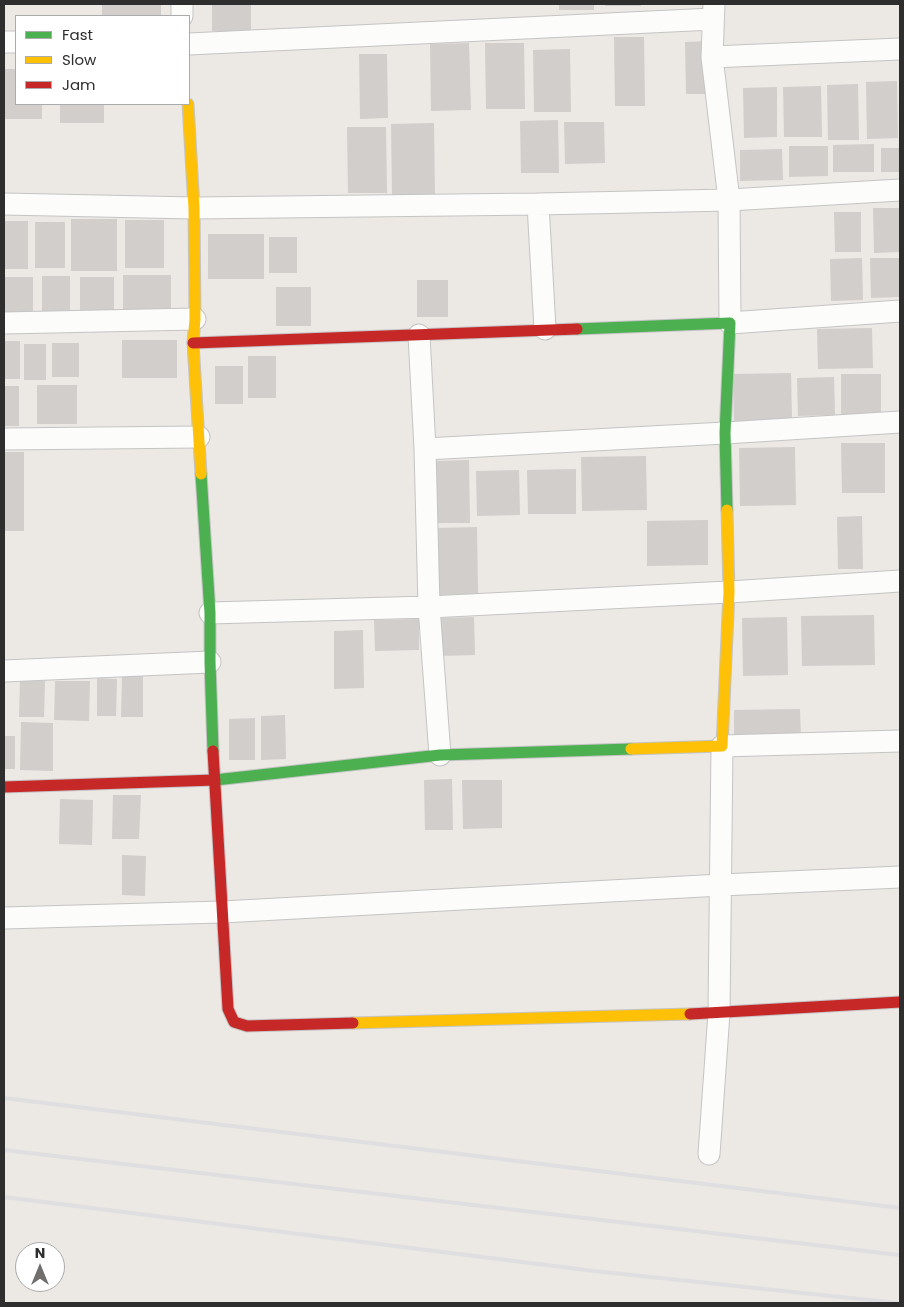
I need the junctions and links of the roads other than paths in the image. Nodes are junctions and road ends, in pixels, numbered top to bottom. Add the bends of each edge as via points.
1 (713, 12) edge
2 (190, 44) edge
3 (900, 49) edge
4 (712, 57) junction
5 (188, 105) edge
6 (900, 190) edge
7 (729, 200) junction
8 (4, 204) edge
9 (538, 204) junction
10 (194, 208) junction
11 (900, 311) edge
12 (195, 320) junction
13 (4, 323) edge
14 (730, 323) junction
15 (545, 329) junction
16 (419, 335) junction
17 (193, 342) junction
18 (900, 422) edge
19 (725, 433) junction
20 (199, 437) junction
21 (4, 439) edge
22 (425, 449) junction
23 (900, 581) edge
24 (729, 592) junction
25 (429, 607) junction
26 (210, 613) junction
27 (210, 662) junction
28 (4, 671) edge
29 (900, 741) edge
30 (722, 746) junction
31 (440, 755) junction
32 (214, 780) junction
33 (4, 787) edge
34 (900, 877) edge
35 (721, 885) junction
36 (222, 912) junction
37 (4, 918) edge
38 (900, 1002) edge
39 (718, 1013) junction
40 (710, 1154) dead end

1 - 2 street
1 - 4 street
3 - 4 street
4 - 7 street
5 - 10 street
6 - 7 street
7 - 9 street
7 - 14 street
8 - 10 street
9 - 10 street
9 - 15 street
10 - 12 street
11 - 14 street
12 - 13 street
12 - 17 street
14 - 15 street
14 - 19 street
15 - 16 street
16 - 17 street
16 - 22 street
17 - 20 street
18 - 19 street
19 - 22 street
19 - 24 street
20 - 21 street
20 - 26 street
22 - 25 street
23 - 24 street
24 - 25 street
24 - 30 street
25 - 26 street
25 - 31 street
26 - 27 street
27 - 28 street
27 - 32 street
29 - 30 street
30 - 31 street
30 - 35 street
31 - 32 street
32 - 33 street
32 - 36 street
34 - 35 street
35 - 36 street
35 - 39 street
36 - 37 street
36 - 39 street via 228,1009 234,1022 247,1026
38 - 39 street
39 - 40 street

